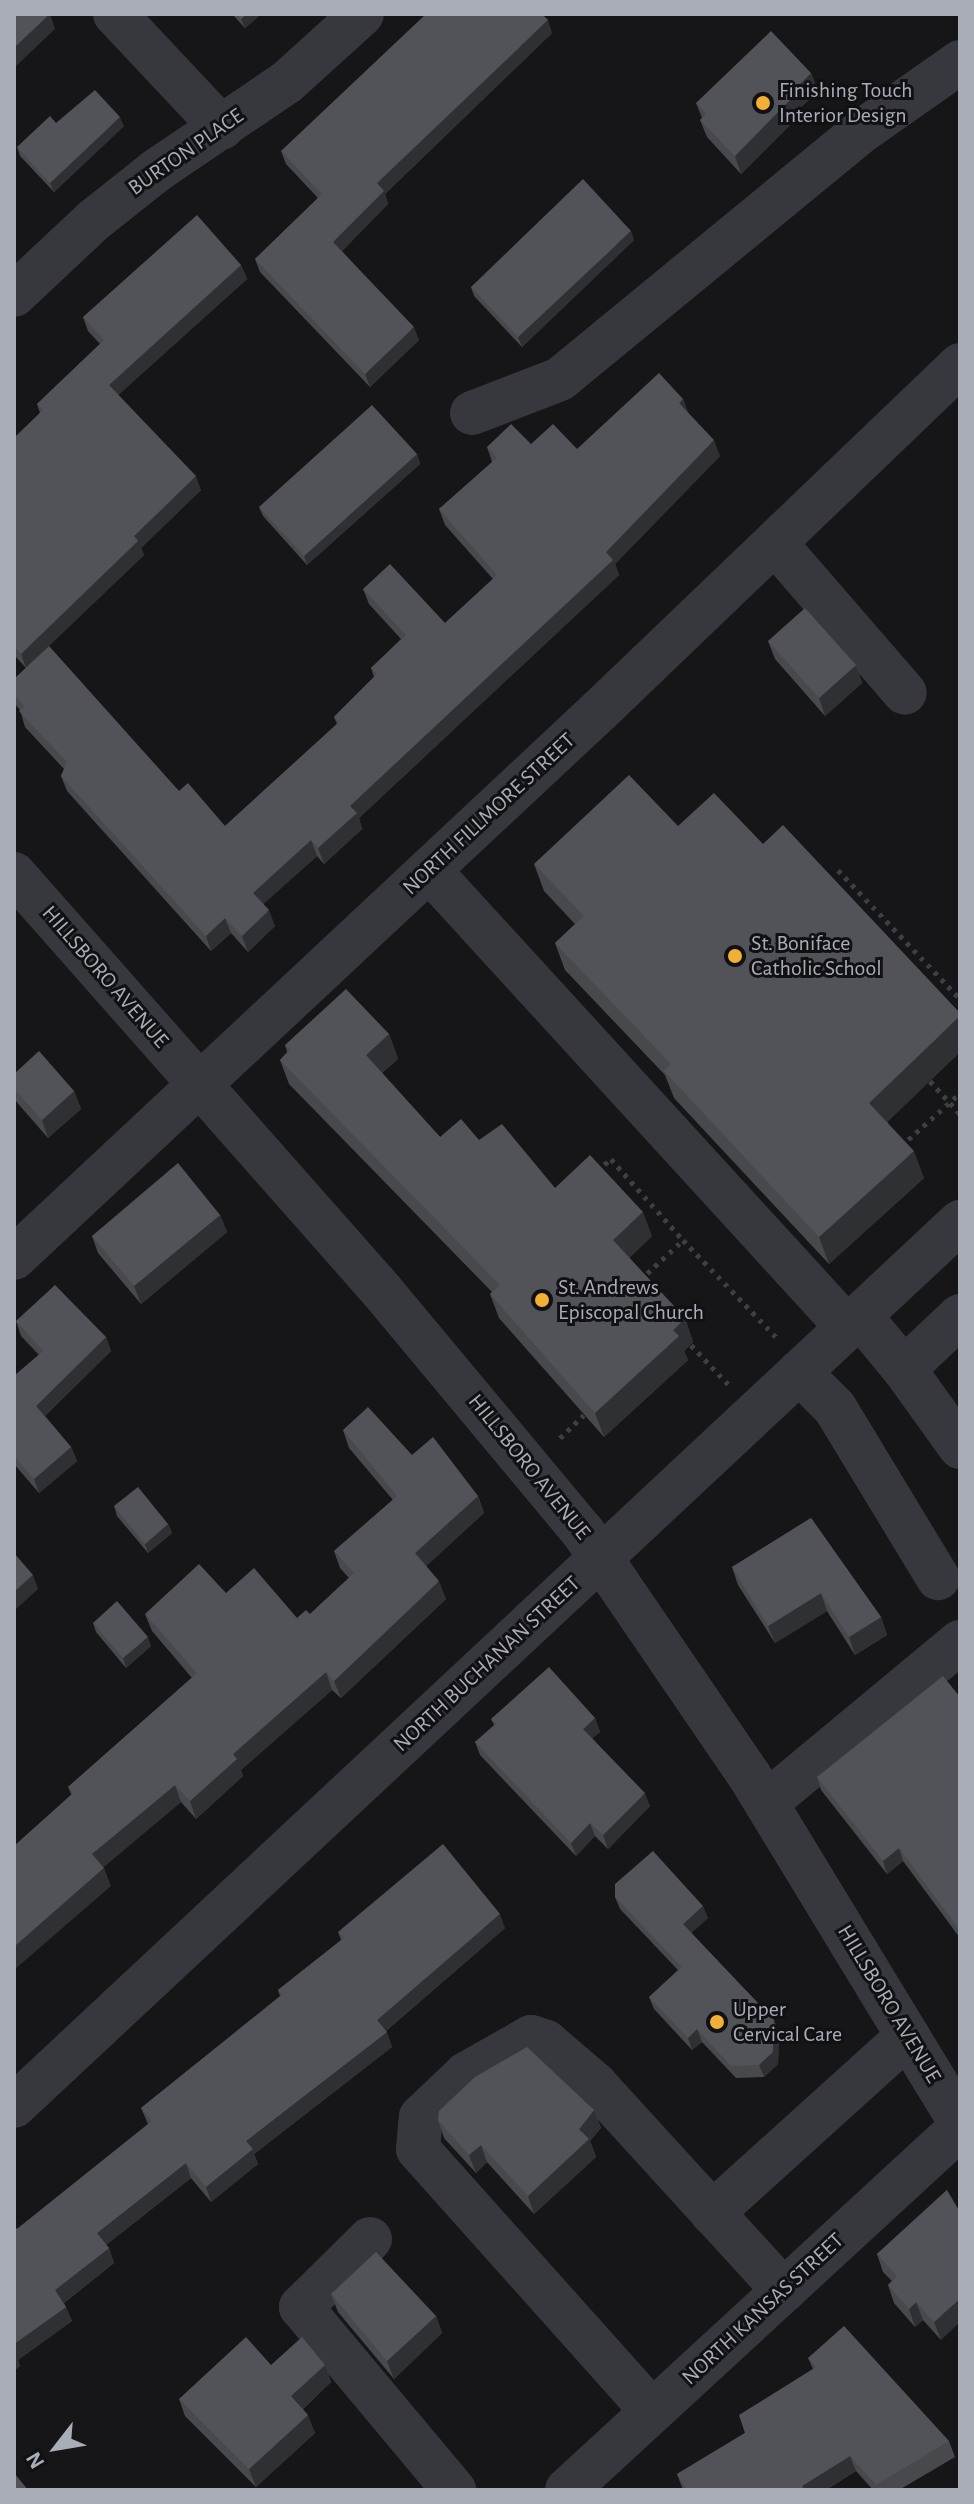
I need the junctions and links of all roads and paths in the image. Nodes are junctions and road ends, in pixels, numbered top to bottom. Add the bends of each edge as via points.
1 (115, 14) edge
2 (362, 14) edge
3 (960, 62) edge
4 (222, 128) junction
5 (14, 295) edge
6 (960, 365) edge
7 (472, 413) dead end
8 (775, 543) junction
9 (905, 693) dead end
10 (429, 870) junction
11 (838, 870) dead end
12 (14, 874) edge
13 (960, 999) edge
14 (930, 1081) dead end
15 (200, 1084) junction
16 (960, 1093) edge
17 (950, 1102) junction
18 (960, 1114) edge
19 (897, 1149) edge
20 (590, 1177) edge
21 (960, 1222) edge
22 (683, 1240) junction
23 (14, 1258) edge
24 (628, 1291) edge
25 (960, 1316) edge
26 (853, 1322) junction
27 (691, 1345) dead end
28 (792, 1360) junction
29 (904, 1369) junction
30 (737, 1394) dead end
31 (584, 1415) edge
32 (556, 1442) dead end
33 (960, 1447) edge
34 (602, 1556) junction
35 (938, 1578) dead end
36 (960, 1642) edge
37 (766, 1803) junction
38 (908, 2036) junction
39 (17, 2096) edge
40 (960, 2122) edge
41 (960, 2128) edge
42 (712, 2213) junction
43 (370, 2239) dead end
44 (784, 2291) junction
45 (652, 2411) junction
46 (454, 2490) edge
47 (567, 2490) edge

1 - 4 street
2 - 4 street, BURTON PLACE via 287,82
3 - 7 street via 862,131 560,379
4 - 5 street, BURTON PLACE via 115,203
6 - 8 street, NORTH FILLMORE STREET
8 - 9 street
8 - 10 street, NORTH FILLMORE STREET
10 - 15 street, NORTH FILLMORE STREET
10 - 26 street
11 - 13 path
12 - 15 street, HILLSBORO AVENUE
14 - 17 path
15 - 23 street, NORTH FILLMORE STREET
15 - 34 street, HILLSBORO AVENUE via 528,1462
16 - 17 path
17 - 18 path
17 - 19 path
20 - 22 path via 611,1159
21 - 26 street, NORTH BUCHANAN STREET
22 - 24 path
22 - 28 path
25 - 29 street
26 - 28 street, NORTH BUCHANAN STREET
26 - 29 street
27 - 30 path
28 - 34 street, NORTH BUCHANAN STREET
28 - 35 street via 835,1408
29 - 33 street
31 - 32 path
34 - 37 street, HILLSBORO AVENUE
34 - 39 street, NORTH BUCHANAN STREET
36 - 37 street
37 - 38 street, HILLSBORO AVENUE
38 - 40 street, HILLSBORO AVENUE
38 - 42 street
41 - 44 street, NORTH KANSAS STREET
42 - 44 street
42 - 45 street via 595,2084 538,2037 466,2074 421,2117 418,2149
43 - 46 street via 301,2307
44 - 45 street, NORTH KANSAS STREET
45 - 47 street, NORTH KANSAS STREET

